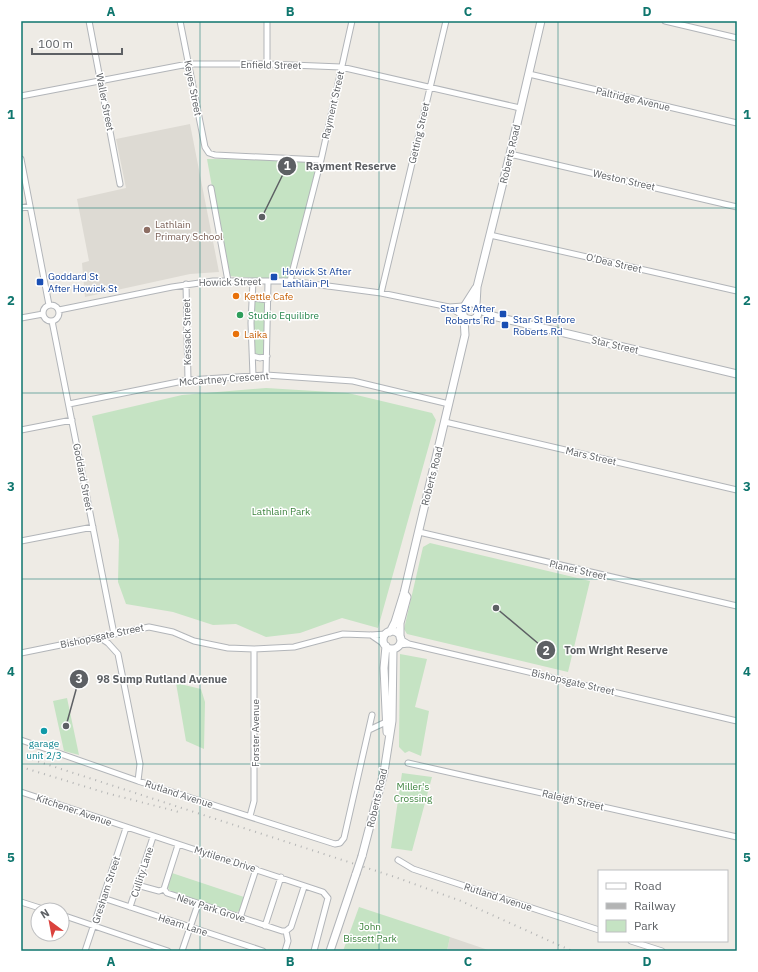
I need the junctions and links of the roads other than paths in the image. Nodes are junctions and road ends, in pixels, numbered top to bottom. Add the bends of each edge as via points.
1 (89, 21) edge
2 (180, 21) edge
3 (267, 21) edge
4 (352, 21) edge
5 (446, 21) edge
6 (541, 21) edge
7 (665, 21) edge
8 (737, 38) edge
9 (188, 64) junction
10 (267, 64) junction
11 (342, 67) junction
12 (529, 74) junction
13 (101, 80) junction
14 (429, 88) junction
15 (21, 96) edge
16 (520, 108) junction
17 (737, 123) edge
18 (510, 154) junction
19 (21, 159) edge
20 (321, 160) junction
21 (120, 184) dead end
22 (211, 188) dead end
23 (30, 206) junction
24 (737, 207) edge
25 (21, 208) edge
26 (490, 235) junction
27 (228, 281) junction
28 (253, 281) junction
29 (290, 281) junction
30 (268, 282) junction
31 (186, 284) junction
32 (477, 287) junction
33 (737, 291) edge
34 (381, 293) junction
35 (253, 298) junction
36 (268, 300) junction
37 (466, 304) junction
38 (49, 305) junction
39 (449, 307) junction
40 (477, 307) junction
41 (59, 310) junction
42 (43, 314) junction
43 (493, 316) junction
44 (463, 317) junction
45 (21, 318) edge
46 (476, 318) junction
47 (52, 321) junction
48 (465, 335) junction
49 (253, 356) junction
50 (267, 356) junction
51 (737, 374) edge
52 (266, 375) junction
53 (253, 376) junction
54 (188, 380) junction
55 (69, 404) junction
56 (450, 404) junction
57 (72, 420) junction
58 (445, 422) junction
59 (21, 430) edge
60 (737, 490) edge
61 (93, 527) junction
62 (419, 532) junction
63 (21, 541) edge
64 (404, 593) junction
65 (737, 606) edge
66 (388, 633) junction
67 (114, 634) junction
68 (371, 635) junction
69 (98, 637) junction
70 (394, 643) junction
71 (254, 650) junction
72 (21, 653) edge
73 (372, 715) dead end
74 (737, 721) edge
75 (386, 722) junction
76 (369, 730) junction
77 (388, 738) junction
78 (21, 740) edge
79 (408, 763) dead end
80 (138, 781) junction
81 (21, 792) edge
82 (250, 816) junction
83 (126, 828) junction
84 (153, 837) junction
85 (737, 837) edge
86 (178, 844) junction
87 (398, 860) dead end
88 (256, 869) junction
89 (281, 877) junction
90 (137, 884) junction
91 (304, 887) junction
92 (164, 889) junction
93 (103, 898) junction
94 (198, 904) junction
95 (130, 907) junction
96 (70, 918) edge
97 (240, 918) junction
98 (94, 926) junction
99 (265, 926) junction
100 (190, 927) junction
101 (598, 930) edge
102 (286, 931) junction
103 (634, 942) edge
104 (85, 951) edge
105 (168, 951) edge
106 (182, 951) edge
107 (263, 951) edge
108 (285, 951) edge
109 (314, 951) edge
110 (330, 951) edge
111 (662, 951) edge

1 - 13 street, Waller Street
2 - 9 street, Keyes Street
3 - 10 street
4 - 11 street, Rayment Street
5 - 14 street, Getting Street
6 - 12 main road, Roberts Road
7 - 8 street
9 - 10 street, Enfield Street
9 - 13 street, Enfield Street
9 - 20 street, Keyes Street via 205,147 209,153
10 - 11 street, Enfield Street
11 - 14 street, Enfield Street
11 - 20 street, Rayment Street
12 - 16 main road, Roberts Road
12 - 17 street, Paltridge Avenue
13 - 15 street, Enfield Street
13 - 21 street, Waller Street
14 - 16 street, Enfield Street
14 - 34 street, Getting Street
16 - 18 main road, Roberts Road
18 - 24 street, Weston Street
18 - 26 main road, Roberts Road
19 - 23 street
20 - 29 street, Rayment Street
22 - 27 street
23 - 25 street
23 - 38 street
26 - 32 main road, Roberts Road
26 - 33 street, O'Dea Street
27 - 28 street, Howick Street
27 - 31 street, Howick Street
28 - 30 street, Howick Street
28 - 35 street
29 - 30 street, Howick Street
29 - 34 street, Howick Street
30 - 36 street
31 - 41 street, Howick Street
31 - 54 street, Kessack Street
32 - 37 main road, Roberts Road
32 - 40 main road, Roberts Road
34 - 39 street, Howick Street
35 - 36 street
35 - 49 street
36 - 50 street
37 - 39 street, Howick Street
37 - 40 main road, Star Street
37 - 44 main road, Roberts Road
38 - 41 street via 57,306
38 - 42 street via 45,307
39 - 44 street, Howick Street
40 - 43 main road, Star Street
40 - 46 main road, Roberts Road
41 - 47 street via 58,317
42 - 45 street
42 - 47 street
43 - 46 main road, Star Street
43 - 51 main road, Star Street
44 - 46 main road, Star Street via 469,320
44 - 48 main road, Roberts Road
46 - 48 main road, Roberts Road
47 - 55 street, Goddard Street
48 - 56 main road, Roberts Road
49 - 50 street
49 - 53 street
50 - 52 street
52 - 53 street, McCartney Crescent
52 - 56 street, McCartney Crescent via 353,381
53 - 54 street, McCartney Crescent
54 - 55 street, McCartney Crescent
55 - 57 street, Goddard Street
56 - 58 main road, Roberts Road
57 - 59 street
57 - 61 street, Goddard Street
58 - 60 street, Mars Street
58 - 62 main road, Roberts Road
61 - 63 street
61 - 67 street, Goddard Street
62 - 64 main road, Roberts Road
62 - 65 street, Planet Street
64 - 66 main road, Roberts Road via 395,622
64 - 70 main road, Roberts Road via 407,597
66 - 68 street, Bishopsgate Street
66 - 70 main road, Roberts Road via 384,637
66 - 70 main road via 396,632
67 - 69 street, Bishopsgate Street
67 - 71 street, Bishopsgate Street via 149,626 194,641
68 - 70 street, Bishopsgate Street
68 - 71 street, Bishopsgate Street via 343,634 294,647
69 - 72 street, Bishopsgate Street
69 - 80 street via 108,642 118,654 140,764
70 - 74 street, Bishopsgate Street via 410,644
70 - 75 main road, Roberts Road via 384,668
70 - 77 main road, Roberts Road via 392,721
71 - 82 street, Forster Avenue via 254,801
73 - 76 street
75 - 76 street
75 - 77 main road, Roberts Road
76 - 82 street, Rutland Avenue via 344,838 338,844
77 - 110 main road, Roberts Road, bridge via 378,803
78 - 80 street, Rutland Avenue
79 - 85 street, Raleigh Street
80 - 82 street, Rutland Avenue
81 - 83 street, Kitchener Avenue
83 - 84 street, Mytilene Drive
83 - 93 street, Gresham Street
84 - 86 street, Mytilene Drive
84 - 90 street, Cullity Lane
86 - 88 street, Mytilene Drive
86 - 92 street
87 - 101 street, Rutland Avenue via 413,869
88 - 89 street, Mytilene Drive
88 - 97 street
89 - 91 street, Mytilene Drive
89 - 99 street
90 - 92 street, New Park Grove via 159,891
90 - 95 street, Cullity Lane
91 - 102 street via 291,927
91 - 109 street, Mytilene Drive via 323,892 328,898
92 - 94 street, New Park Grove via 167,894
93 - 95 street, Hearn Lane
93 - 98 street, Gresham Street
94 - 97 street, New Park Grove
94 - 100 street
95 - 100 street, Hearn Lane
96 - 98 street
97 - 99 street, New Park Grove
98 - 104 street, Gresham Street
98 - 105 street
99 - 102 street, New Park Grove
100 - 106 street
100 - 107 street, Hearn Lane
102 - 108 street via 288,941
103 - 111 street

